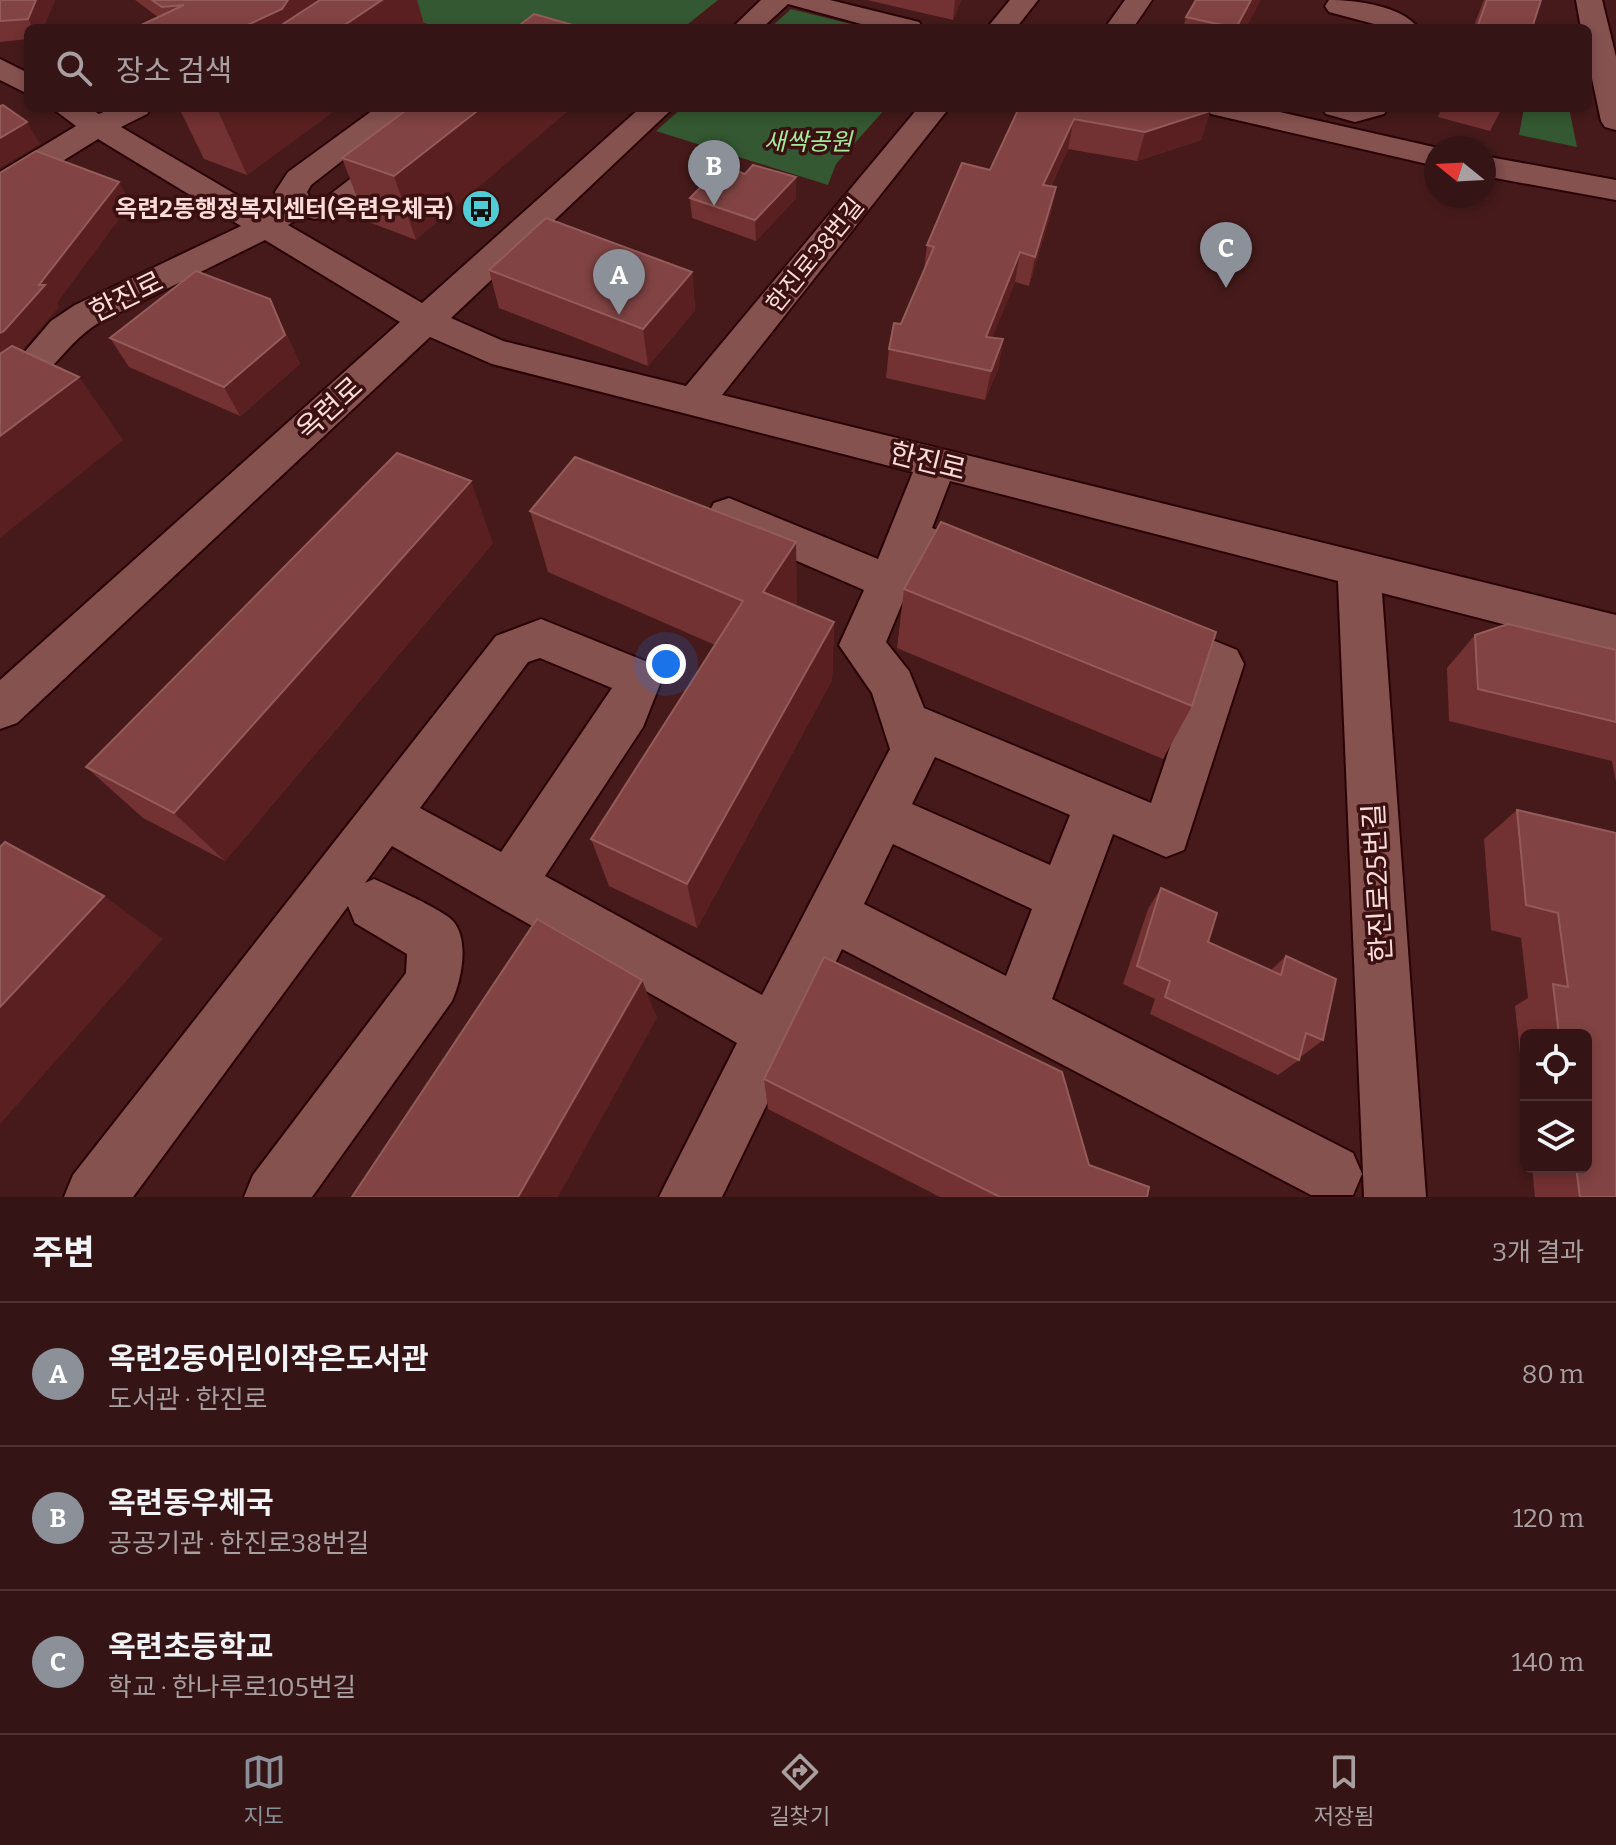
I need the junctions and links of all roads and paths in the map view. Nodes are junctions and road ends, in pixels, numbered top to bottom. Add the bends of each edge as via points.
1 (777, 0) edge
2 (798, 0) edge
3 (1025, 0) edge
4 (1139, 0) edge
5 (1589, 0) edge
6 (1336, 11) edge
7 (750, 24) edge
8 (893, 24) edge
9 (1004, 24) edge
10 (1122, 24) edge
11 (1401, 24) edge
12 (0, 68) edge
13 (24, 83) edge
14 (112, 112) edge
15 (390, 112) edge
16 (456, 112) edge
17 (654, 112) edge
18 (931, 112) edge
19 (1239, 112) edge
20 (82, 117) edge
21 (1616, 121) edge
22 (1424, 154) edge
23 (1496, 168) edge
24 (0, 186) edge
25 (1616, 190) edge
26 (280, 215) junction
27 (425, 321) junction
28 (0, 378) edge
29 (695, 402) junction
30 (937, 463) junction
31 (729, 514) edge
32 (1359, 569) junction
33 (894, 570) junction
34 (1019, 580) edge
35 (1106, 616) edge
36 (1616, 634) edge
37 (0, 709) edge
38 (906, 722) junction
39 (1099, 804) junction
40 (385, 815) junction
41 (882, 815) junction
42 (509, 885) junction
43 (1064, 897) junction
44 (374, 905) dead end
45 (832, 915) junction
46 (1019, 1012) junction
47 (773, 1032) junction
48 (1332, 1174) dead end
49 (95, 1197) edge
50 (275, 1197) edge
51 (690, 1197) edge
52 (1395, 1197) edge

1 - 7 street
2 - 8 street
3 - 9 street
4 - 10 street
5 - 21 street
6 - 11 street
12 - 13 street
14 - 20 street
15 - 26 street via 299,179
16 - 26 street via 339,203
17 - 27 street, 옥련로
18 - 29 street, 한진로38번길
19 - 22 street
20 - 24 street
20 - 26 street, 한진로
23 - 25 street
26 - 27 street, 한진로
26 - 28 street, 한진로 via 186,268 114,297 70,325 21,376
27 - 29 street, 한진로 via 492,351
27 - 37 street, 옥련로
29 - 30 street, 한진로
30 - 32 street, 한진로
30 - 33 street
31 - 33 street
32 - 36 street, 한진로
32 - 52 street, 한진로25번길
33 - 34 street via 933,544
33 - 38 street via 862,645 893,685
35 - 39 street via 1221,664 1166,833
38 - 39 street
38 - 41 street via 914,750
39 - 43 street
40 - 42 street
40 - 42 street via 512,649 541,638 639,679 626,712
40 - 49 street
41 - 43 street
41 - 45 street
42 - 47 street
43 - 46 street
44 - 50 street via 434,940 433,982
45 - 46 street
45 - 47 street
46 - 48 street
47 - 51 street

